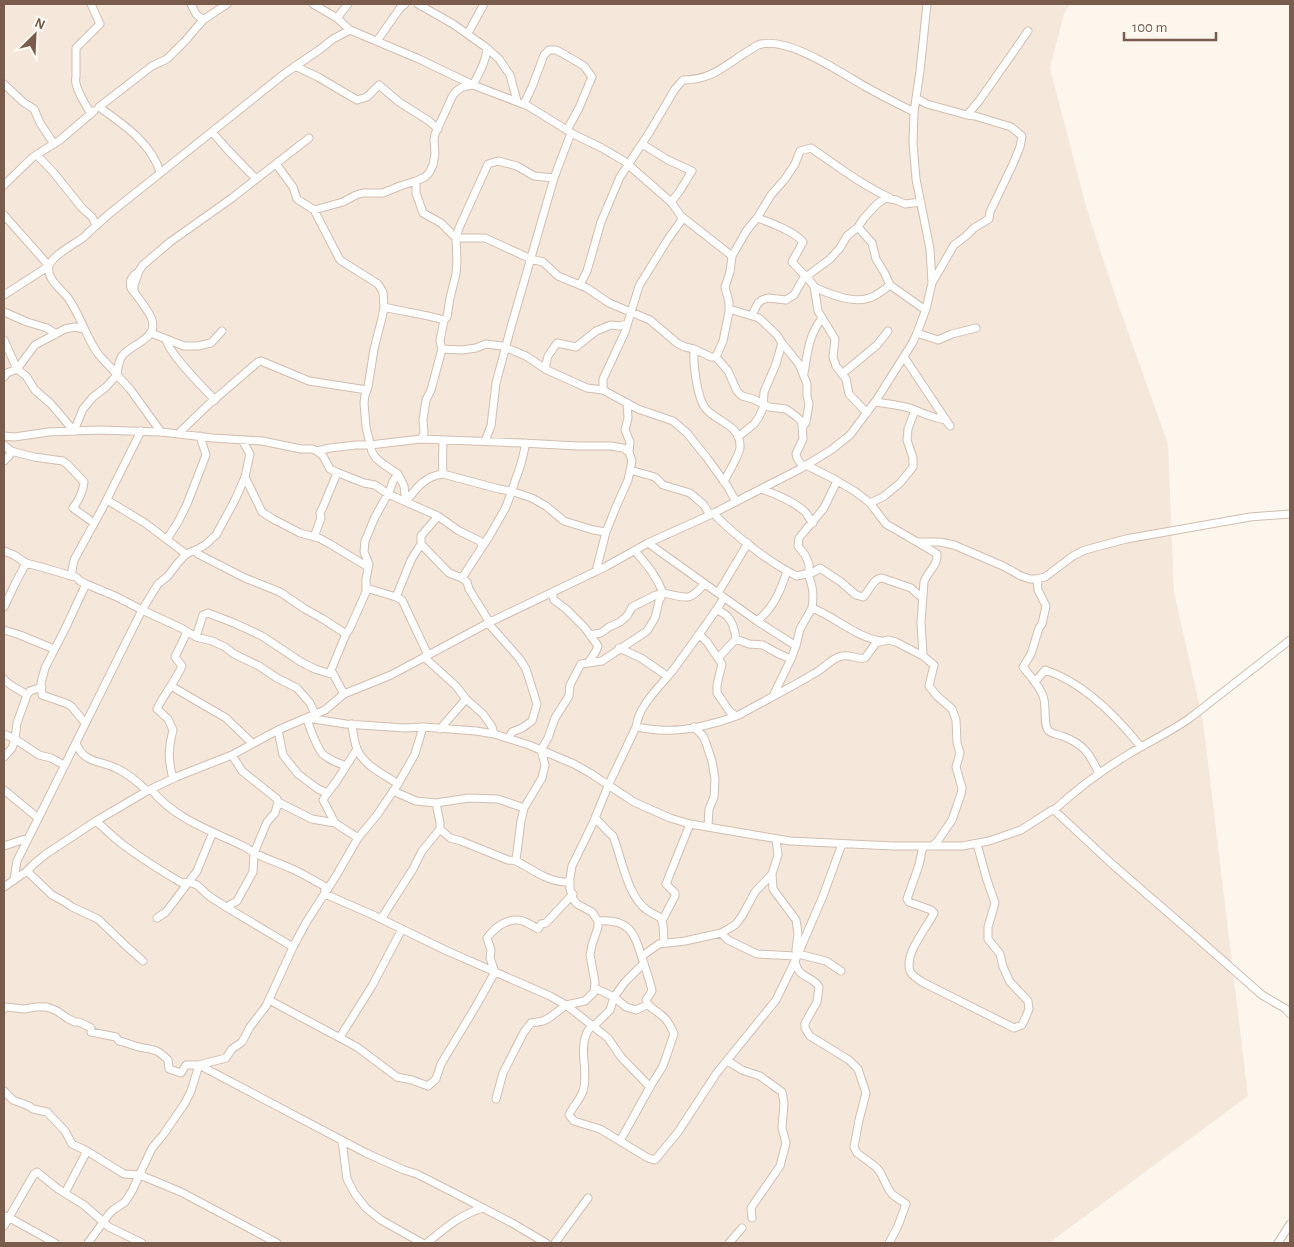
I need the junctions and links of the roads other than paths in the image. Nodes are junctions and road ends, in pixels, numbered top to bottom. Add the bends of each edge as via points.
1 (91, 4) edge
2 (191, 4) edge
3 (227, 4) edge
4 (313, 4) edge
5 (348, 4) edge
6 (405, 4) edge
7 (418, 4) edge
8 (484, 4) edge
9 (927, 4) edge
10 (336, 18) junction
11 (203, 20) junction
12 (350, 30) junction
13 (1028, 31) dead end
14 (468, 34) junction
15 (377, 41) junction
16 (487, 48) junction
17 (295, 66) junction
18 (4, 84) edge
19 (473, 84) junction
20 (916, 98) junction
21 (520, 103) junction
22 (99, 107) junction
23 (914, 112) junction
24 (91, 114) junction
25 (967, 115) junction
26 (438, 129) junction
27 (569, 131) junction
28 (212, 132) junction
29 (309, 138) dead end
30 (54, 144) junction
31 (642, 144) junction
32 (37, 155) junction
33 (276, 164) junction
34 (629, 165) junction
35 (160, 172) junction
36 (554, 178) junction
37 (256, 179) junction
38 (416, 182) junction
39 (4, 185) edge
40 (890, 198) junction
41 (671, 202) junction
42 (921, 202) junction
43 (314, 210) junction
44 (4, 216) edge
45 (681, 216) junction
46 (757, 218) junction
47 (96, 225) junction
48 (858, 227) junction
49 (456, 238) junction
50 (732, 256) junction
51 (531, 259) junction
52 (49, 266) junction
53 (806, 276) junction
54 (932, 283) junction
55 (580, 285) junction
56 (890, 285) junction
57 (814, 287) junction
58 (4, 295) edge
59 (384, 307) junction
60 (729, 308) junction
61 (926, 309) junction
62 (630, 311) junction
63 (4, 312) edge
64 (752, 314) junction
65 (822, 318) junction
66 (444, 320) junction
67 (627, 324) junction
68 (976, 328) dead end
69 (84, 329) junction
70 (222, 331) dead end
71 (888, 331) dead end
72 (918, 333) junction
73 (56, 334) junction
74 (151, 334) junction
75 (4, 340) edge
76 (166, 340) junction
77 (782, 343) junction
78 (506, 348) junction
79 (442, 349) junction
80 (694, 349) junction
81 (716, 357) junction
82 (904, 357) junction
83 (545, 368) junction
84 (18, 369) junction
85 (804, 374) junction
86 (842, 374) junction
87 (117, 375) junction
88 (4, 377) edge
89 (367, 390) junction
90 (603, 390) junction
91 (214, 400) junction
92 (875, 402) junction
93 (627, 403) junction
94 (763, 404) junction
95 (914, 410) junction
96 (867, 413) junction
97 (802, 428) junction
98 (74, 431) junction
99 (141, 431) junction
100 (161, 432) junction
101 (179, 434) junction
102 (4, 436) edge
103 (200, 436) junction
104 (738, 437) junction
105 (421, 439) junction
106 (242, 440) junction
107 (443, 440) junction
108 (485, 441) junction
109 (526, 443) junction
110 (4, 445) edge
111 (370, 445) junction
112 (11, 451) junction
113 (317, 451) junction
114 (629, 452) junction
115 (4, 461) edge
116 (805, 466) junction
117 (630, 470) junction
118 (337, 473) junction
119 (398, 474) junction
120 (443, 474) junction
121 (245, 477) junction
122 (837, 481) junction
123 (724, 482) junction
124 (761, 488) junction
125 (511, 491) junction
126 (388, 494) junction
127 (107, 500) junction
128 (406, 502) junction
129 (736, 502) junction
130 (870, 503) junction
131 (712, 514) junction
132 (1290, 514) edge
133 (438, 516) junction
134 (94, 523) junction
135 (813, 523) junction
136 (606, 532) junction
137 (314, 537) junction
138 (167, 539) junction
139 (918, 542) junction
140 (648, 543) junction
141 (748, 543) junction
142 (947, 543) junction
143 (421, 544) junction
144 (482, 546) junction
145 (196, 550) junction
146 (4, 551) edge
147 (634, 551) junction
148 (186, 554) junction
149 (937, 554) junction
150 (26, 563) junction
151 (368, 567) junction
152 (596, 571) junction
153 (787, 571) junction
154 (808, 574) junction
155 (71, 576) junction
156 (462, 578) junction
157 (1037, 579) junction
158 (86, 584) junction
159 (704, 584) junction
160 (366, 588) junction
161 (552, 593) junction
162 (663, 593) junction
163 (721, 596) junction
164 (396, 597) junction
165 (922, 598) junction
166 (4, 608) edge
167 (812, 608) junction
168 (717, 609) junction
169 (142, 610) junction
170 (757, 622) junction
171 (489, 623) junction
172 (4, 630) edge
173 (187, 632) junction
174 (346, 634) junction
175 (699, 634) junction
176 (590, 635) junction
177 (196, 637) junction
178 (736, 639) junction
179 (1290, 640) edge
180 (884, 642) junction
181 (796, 646) junction
182 (619, 648) junction
183 (54, 650) junction
184 (426, 656) junction
185 (923, 656) junction
186 (718, 657) junction
187 (791, 659) junction
188 (588, 663) junction
189 (334, 675) junction
190 (668, 676) junction
191 (4, 679) edge
192 (1035, 682) junction
193 (171, 686) junction
194 (42, 687) junction
195 (344, 694) junction
196 (27, 695) junction
197 (773, 697) junction
198 (466, 699) junction
199 (315, 714) junction
200 (736, 716) junction
201 (307, 718) junction
202 (85, 723) junction
203 (352, 724) junction
204 (636, 726) junction
205 (423, 727) junction
206 (694, 727) junction
207 (440, 729) junction
208 (278, 730) junction
209 (4, 734) edge
210 (494, 734) junction
211 (509, 738) junction
212 (15, 739) junction
213 (76, 743) junction
214 (252, 743) junction
215 (1141, 747) junction
216 (357, 749) junction
217 (541, 750) junction
218 (232, 755) junction
219 (4, 757) edge
220 (64, 765) junction
221 (346, 766) junction
222 (1099, 773) junction
223 (173, 779) junction
224 (398, 784) junction
225 (608, 786) junction
226 (4, 790) edge
227 (149, 790) junction
228 (393, 791) junction
229 (326, 795) junction
230 (278, 802) junction
231 (436, 803) junction
232 (524, 808) junction
233 (1054, 810) junction
234 (38, 818) junction
235 (595, 818) junction
236 (96, 820) junction
237 (334, 823) junction
238 (690, 824) junction
239 (708, 827) junction
240 (440, 829) junction
241 (213, 832) junction
242 (28, 838) junction
243 (358, 838) junction
244 (776, 839) junction
245 (842, 844) junction
246 (977, 844) junction
247 (4, 846) edge
248 (923, 846) junction
249 (932, 846) junction
250 (254, 853) junction
251 (516, 860) junction
252 (27, 871) junction
253 (772, 874) junction
254 (14, 879) junction
255 (189, 882) junction
256 (570, 882) junction
257 (4, 885) edge
258 (325, 894) junction
259 (572, 894) junction
260 (226, 907) junction
261 (157, 918) dead end
262 (381, 919) junction
263 (598, 921) junction
264 (662, 921) junction
265 (402, 929) junction
266 (720, 933) junction
267 (664, 942) junction
268 (293, 947) junction
269 (796, 957) junction
270 (643, 960) junction
271 (143, 961) dead end
272 (840, 971) dead end
273 (495, 972) junction
274 (595, 988) junction
275 (614, 996) junction
276 (268, 1000) junction
277 (566, 1005) junction
278 (647, 1005) junction
279 (4, 1008) edge
280 (1290, 1014) edge
281 (593, 1025) junction
282 (340, 1037) junction
283 (728, 1061) junction
284 (199, 1065) junction
285 (650, 1087) junction
286 (4, 1091) edge
287 (496, 1099) dead end
288 (620, 1140) junction
289 (342, 1141) junction
290 (87, 1151) junction
291 (140, 1175) junction
292 (65, 1193) junction
293 (588, 1198) dead end
294 (483, 1208) junction
295 (6, 1217) edge
296 (752, 1218) dead end
297 (104, 1222) junction
298 (1290, 1224) edge
299 (4, 1226) edge
300 (742, 1228) dead end
301 (55, 1243) edge
302 (88, 1243) edge
303 (142, 1243) edge
304 (277, 1243) edge
305 (422, 1243) edge
306 (427, 1243) edge
307 (546, 1243) edge
308 (554, 1243) edge
309 (729, 1243) edge
310 (888, 1243) edge
311 (1278, 1243) edge

1 - 24 street via 100,24 76,48 74,81
2 - 11 street
3 - 11 street
4 - 10 street
5 - 10 street
6 - 15 street
7 - 14 street
8 - 14 street
9 - 20 street
10 - 12 street
11 - 22 street via 167,58
12 - 15 street
12 - 17 street
13 - 25 street
14 - 16 street
15 - 19 street
16 - 19 street
16 - 21 street via 510,75
17 - 26 street via 357,100 367,97 379,85
17 - 28 street
18 - 30 street via 34,110
19 - 21 street
19 - 26 street via 456,91
20 - 23 street
20 - 25 street
21 - 27 street
21 - 27 street via 532,88 544,55 549,50 562,53 584,66 592,77
22 - 24 street
22 - 35 street via 134,132 158,164
23 - 31 street via 807,53 778,45 758,45 719,71 706,77 683,80
23 - 42 street via 914,158
24 - 30 street
25 - 54 street via 1010,127 1022,136 989,219 954,245
26 - 38 street via 433,165 425,177
27 - 34 street
27 - 36 street
28 - 35 street
28 - 37 street
29 - 33 street
30 - 32 street
31 - 34 street
31 - 41 street via 692,170
32 - 39 street
32 - 47 street
33 - 37 street
33 - 43 street via 293,187 297,199
34 - 41 street
34 - 55 street via 601,222
35 - 47 street
36 - 49 street via 534,176 498,161 488,164
36 - 51 street
37 - 74 street via 170,242 133,276 130,284 152,320
38 - 43 street via 383,193 363,193
38 - 49 street via 416,194 423,213 441,223
40 - 42 street via 905,204
40 - 46 street via 855,179 811,148 800,151 795,164
40 - 48 street via 877,204
41 - 45 street
42 - 54 street via 930,249
43 - 59 street via 340,260 381,288
44 - 52 street
45 - 50 street
45 - 62 street via 681,221 639,286
46 - 50 street
46 - 53 street via 798,236 803,242 792,262
47 - 52 street
48 - 53 street via 830,259
48 - 56 street via 872,243 876,259
49 - 51 street via 485,238
49 - 66 street via 456,274
50 - 60 street via 725,287
51 - 55 street via 543,262 558,276
51 - 78 street
52 - 58 street
52 - 69 street via 51,276 69,298
53 - 57 street
53 - 64 street via 794,295 786,300 762,300
54 - 61 street
55 - 62 street via 609,303
56 - 57 street via 867,299 847,299
56 - 61 street
57 - 65 street
59 - 66 street
59 - 89 street
60 - 64 street
60 - 81 street
61 - 72 street
62 - 67 street
62 - 80 street via 650,320 684,348
63 - 73 street
64 - 77 street via 769,326
65 - 85 street via 810,338
65 - 86 street via 835,339 833,358
66 - 79 street via 440,341
67 - 83 street via 612,324 596,331 576,347 557,343
67 - 90 street via 603,379
68 - 72 street via 938,340
69 - 73 street via 70,328
69 - 87 street via 100,356
70 - 76 street via 211,343 198,346 184,346
71 - 86 street via 877,345
72 - 82 street
73 - 84 street via 35,345
74 - 76 street
74 - 87 street via 125,352 119,360
75 - 84 street
76 - 91 street via 176,357
77 - 85 street via 800,364
77 - 94 street via 764,392
78 - 79 street via 486,344 462,350
78 - 83 street
78 - 108 street via 496,383 491,426
79 - 105 street via 426,400
80 - 81 street
80 - 104 street via 700,400 705,409 736,430
81 - 94 street via 728,371 737,392
82 - 92 street
82 - 95 street via 948,423
83 - 90 street via 588,388
84 - 88 street
84 - 98 street
85 - 97 street via 809,404
86 - 96 street via 849,394
87 - 98 street via 83,409
87 - 100 street
89 - 91 street via 309,381 261,361
89 - 111 street via 364,403
90 - 93 street
91 - 101 street
92 - 95 street
92 - 96 street
93 - 114 street via 625,430 630,442
93 - 123 street via 673,421
94 - 97 street via 786,409 797,416
94 - 104 street via 759,417
95 - 130 street via 907,440 913,467 883,498
96 - 116 street via 850,435
97 - 116 street via 803,439 796,454
98 - 99 street
98 - 102 street
99 - 100 street
99 - 127 street
100 - 101 street
101 - 103 street
103 - 106 street
103 - 138 street via 206,455 187,504
104 - 123 street via 740,448
105 - 107 street
105 - 111 street
106 - 113 street
106 - 121 street via 250,454
107 - 108 street
107 - 120 street
108 - 109 street
109 - 114 street via 611,446
109 - 125 street
110 - 112 street
111 - 113 street
111 - 119 street via 376,458
112 - 115 street
112 - 134 street via 68,465 84,482 73,508
113 - 118 street
114 - 117 street
116 - 122 street
116 - 124 street
117 - 131 street via 690,493
117 - 136 street
118 - 126 street via 375,485
118 - 137 street via 322,507
119 - 126 street
119 - 128 street
120 - 125 street
120 - 128 street via 426,480
121 - 137 street via 262,512
121 - 145 street via 216,534
122 - 130 street
122 - 135 street
123 - 129 street
124 - 129 street
124 - 135 street via 796,505
125 - 136 street via 532,498 564,521
125 - 144 street via 506,507
126 - 128 street
126 - 151 street via 365,541
127 - 134 street
127 - 138 street
128 - 133 street
129 - 131 street
130 - 139 street via 886,524
131 - 140 street
131 - 141 street
132 - 157 street via 1250,517 1126,539 1085,550
133 - 143 street via 421,536
133 - 144 street via 480,541
134 - 155 street via 74,560
135 - 154 street via 799,538 798,546 809,564
136 - 152 street
137 - 151 street
138 - 148 street
139 - 142 street
139 - 149 street
140 - 147 street
140 - 159 street
141 - 153 street
141 - 163 street
142 - 149 street
142 - 157 street via 1021,576
143 - 156 street via 449,573
143 - 164 street
144 - 156 street
145 - 148 street
145 - 174 street via 245,578 280,592
146 - 150 street
147 - 152 street
147 - 162 street via 650,568
148 - 169 street via 158,584
149 - 165 street via 936,562 926,577
150 - 155 street
150 - 166 street
151 - 160 street
152 - 161 street
153 - 154 street via 797,576
153 - 170 street via 770,610
154 - 165 street via 820,568 860,596 865,596 879,577 911,588
154 - 167 street via 813,586
155 - 158 street
156 - 171 street
157 - 192 street via 1038,590 1046,606 1032,654 1022,667
158 - 169 street via 118,596
158 - 183 street
159 - 162 street via 688,597
159 - 163 street
160 - 164 street
160 - 174 street
161 - 171 street
161 - 176 street via 554,600
162 - 176 street via 632,607 628,616 601,633
162 - 182 street via 647,631
163 - 168 street
163 - 170 street
164 - 184 street via 402,600
165 - 185 street
167 - 180 street via 867,638
167 - 181 street via 800,628
168 - 175 street
168 - 178 street via 735,628
169 - 173 street
169 - 202 street
170 - 181 street
171 - 184 street
171 - 211 street via 526,669 537,704 532,721 512,732
172 - 183 street
173 - 177 street
173 - 193 street via 175,657 182,666
174 - 189 street via 331,670
175 - 186 street
175 - 190 street
176 - 188 street via 598,646
177 - 189 street via 203,615 208,613 262,636 314,669
177 - 199 street via 225,647 297,688
178 - 186 street
178 - 187 street via 763,645
179 - 215 street via 1182,723
180 - 185 street via 896,642
180 - 197 street via 876,643 865,658 842,656 833,660
181 - 187 street
182 - 188 street via 602,661
182 - 190 street
183 - 194 street via 44,668
184 - 195 street
184 - 198 street
185 - 249 street via 934,665 929,686 952,709 956,720 960,753 956,767 962,788 952,820
186 - 200 street via 722,664 717,693
187 - 197 street
188 - 217 street via 577,670 569,696
189 - 195 street
190 - 204 street via 642,710
191 - 196 street
192 - 215 street via 1045,670 1059,674 1115,716
192 - 222 street via 1046,708 1045,726 1052,733 1084,747
193 - 214 street via 226,718
193 - 223 street via 157,709 174,730 169,747
194 - 196 street
194 - 202 street via 42,695 72,706
195 - 199 street
196 - 212 street
197 - 200 street
198 - 207 street
198 - 210 street via 488,720
199 - 201 street
200 - 206 street
201 - 203 street
201 - 208 street
201 - 221 street via 322,753
202 - 213 street
203 - 205 street
203 - 216 street
204 - 206 street via 659,730
204 - 225 street
205 - 207 street
205 - 224 street via 415,754
206 - 239 street via 706,743 715,779
207 - 210 street
208 - 214 street
208 - 229 street via 283,755 298,774
209 - 212 street
210 - 211 street
211 - 217 street
212 - 219 street
212 - 220 street via 39,755
213 - 220 street
213 - 227 street via 84,756 112,766
214 - 218 street
215 - 222 street
216 - 221 street
216 - 224 street via 369,765
217 - 225 street via 561,757
217 - 232 street via 545,764 542,778
218 - 223 street
218 - 230 street via 242,771
220 - 234 street
221 - 229 street
222 - 233 street
223 - 227 street
224 - 228 street
225 - 235 street
225 - 238 street via 643,807
226 - 234 street
227 - 236 street
227 - 241 street via 185,818
228 - 231 street via 416,801
228 - 243 street
229 - 237 street via 323,800
230 - 237 street via 312,819
230 - 250 street
231 - 232 street via 469,798 498,799
231 - 240 street
232 - 251 street
233 - 246 street via 1021,830
233 - 280 street via 1262,995 1286,1008
234 - 242 street
235 - 256 street via 572,866
235 - 264 street via 613,836 627,881 640,903
236 - 252 street
236 - 255 street via 143,859 182,883
237 - 243 street
238 - 239 street
238 - 264 street via 666,884 675,896
239 - 244 street
240 - 251 street via 450,838 508,860
240 - 262 street via 422,851
241 - 250 street
241 - 255 street
242 - 247 street
242 - 254 street via 17,861
243 - 258 street
244 - 245 street
244 - 253 street via 778,855
245 - 248 street
245 - 269 street
246 - 248 street via 995,903 988,939 1002,958 1010,982 1028,1001 1022,1025 1014,1028 922,982 911,973 910,958 917,939 934,913 908,900
246 - 249 street
248 - 249 street
250 - 258 street via 324,886
250 - 260 street via 253,872 237,901
251 - 256 street via 556,882
252 - 254 street
252 - 271 street via 52,895 98,920
253 - 266 street via 755,892 736,924
253 - 269 street via 773,889 797,923
254 - 257 street
255 - 260 street
255 - 261 street via 166,912
256 - 259 street
258 - 262 street
258 - 268 street
259 - 263 street via 575,902 592,912
259 - 273 street via 538,929 518,920 509,921 491,932 487,938
260 - 268 street
262 - 265 street
263 - 270 street via 611,920 630,930
263 - 274 street via 590,955
264 - 267 street
265 - 273 street
265 - 282 street
266 - 267 street
266 - 269 street via 757,954
267 - 270 street via 653,947
268 - 276 street
269 - 272 street via 826,960
269 - 283 street via 776,1000
269 - 310 street via 799,972 816,982 819,988 817,1002 805,1028 810,1036 849,1060 858,1069 864,1083 866,1093 854,1147 856,1153 876,1167 893,1195 906,1204
270 - 275 street
270 - 278 street via 652,991 646,1000
273 - 277 street
273 - 282 street via 436,1080 428,1086 397,1077
274 - 275 street
274 - 277 street via 585,1001
275 - 278 street via 626,1007 636,1010
275 - 281 street via 610,1010
276 - 282 street
276 - 284 street via 242,1042 226,1058
277 - 281 street
277 - 287 street via 549,1018 531,1023 524,1032 503,1073
278 - 285 street via 662,1015 674,1034 663,1066
279 - 284 street via 47,1007 91,1028 91,1032 157,1050 168,1060 169,1069 181,1073 186,1065
281 - 285 street
281 - 288 street via 583,1045 586,1075 583,1090 569,1115 574,1121 600,1129
283 - 288 street via 655,1160
283 - 296 street via 760,1076 782,1092 784,1103 782,1128 786,1143 780,1166 751,1208
284 - 289 street
284 - 291 street via 191,1091 152,1148
285 - 288 street
286 - 290 street via 13,1100 47,1112 72,1144
289 - 294 street
289 - 305 street via 347,1179 355,1194 381,1220
290 - 291 street via 124,1174
290 - 292 street
291 - 297 street via 125,1202
291 - 304 street via 180,1192
292 - 295 street via 37,1172
292 - 297 street
293 - 308 street
294 - 306 street via 466,1214
294 - 307 street
295 - 299 street
295 - 301 street
297 - 302 street
297 - 303 street
298 - 311 street
300 - 309 street

